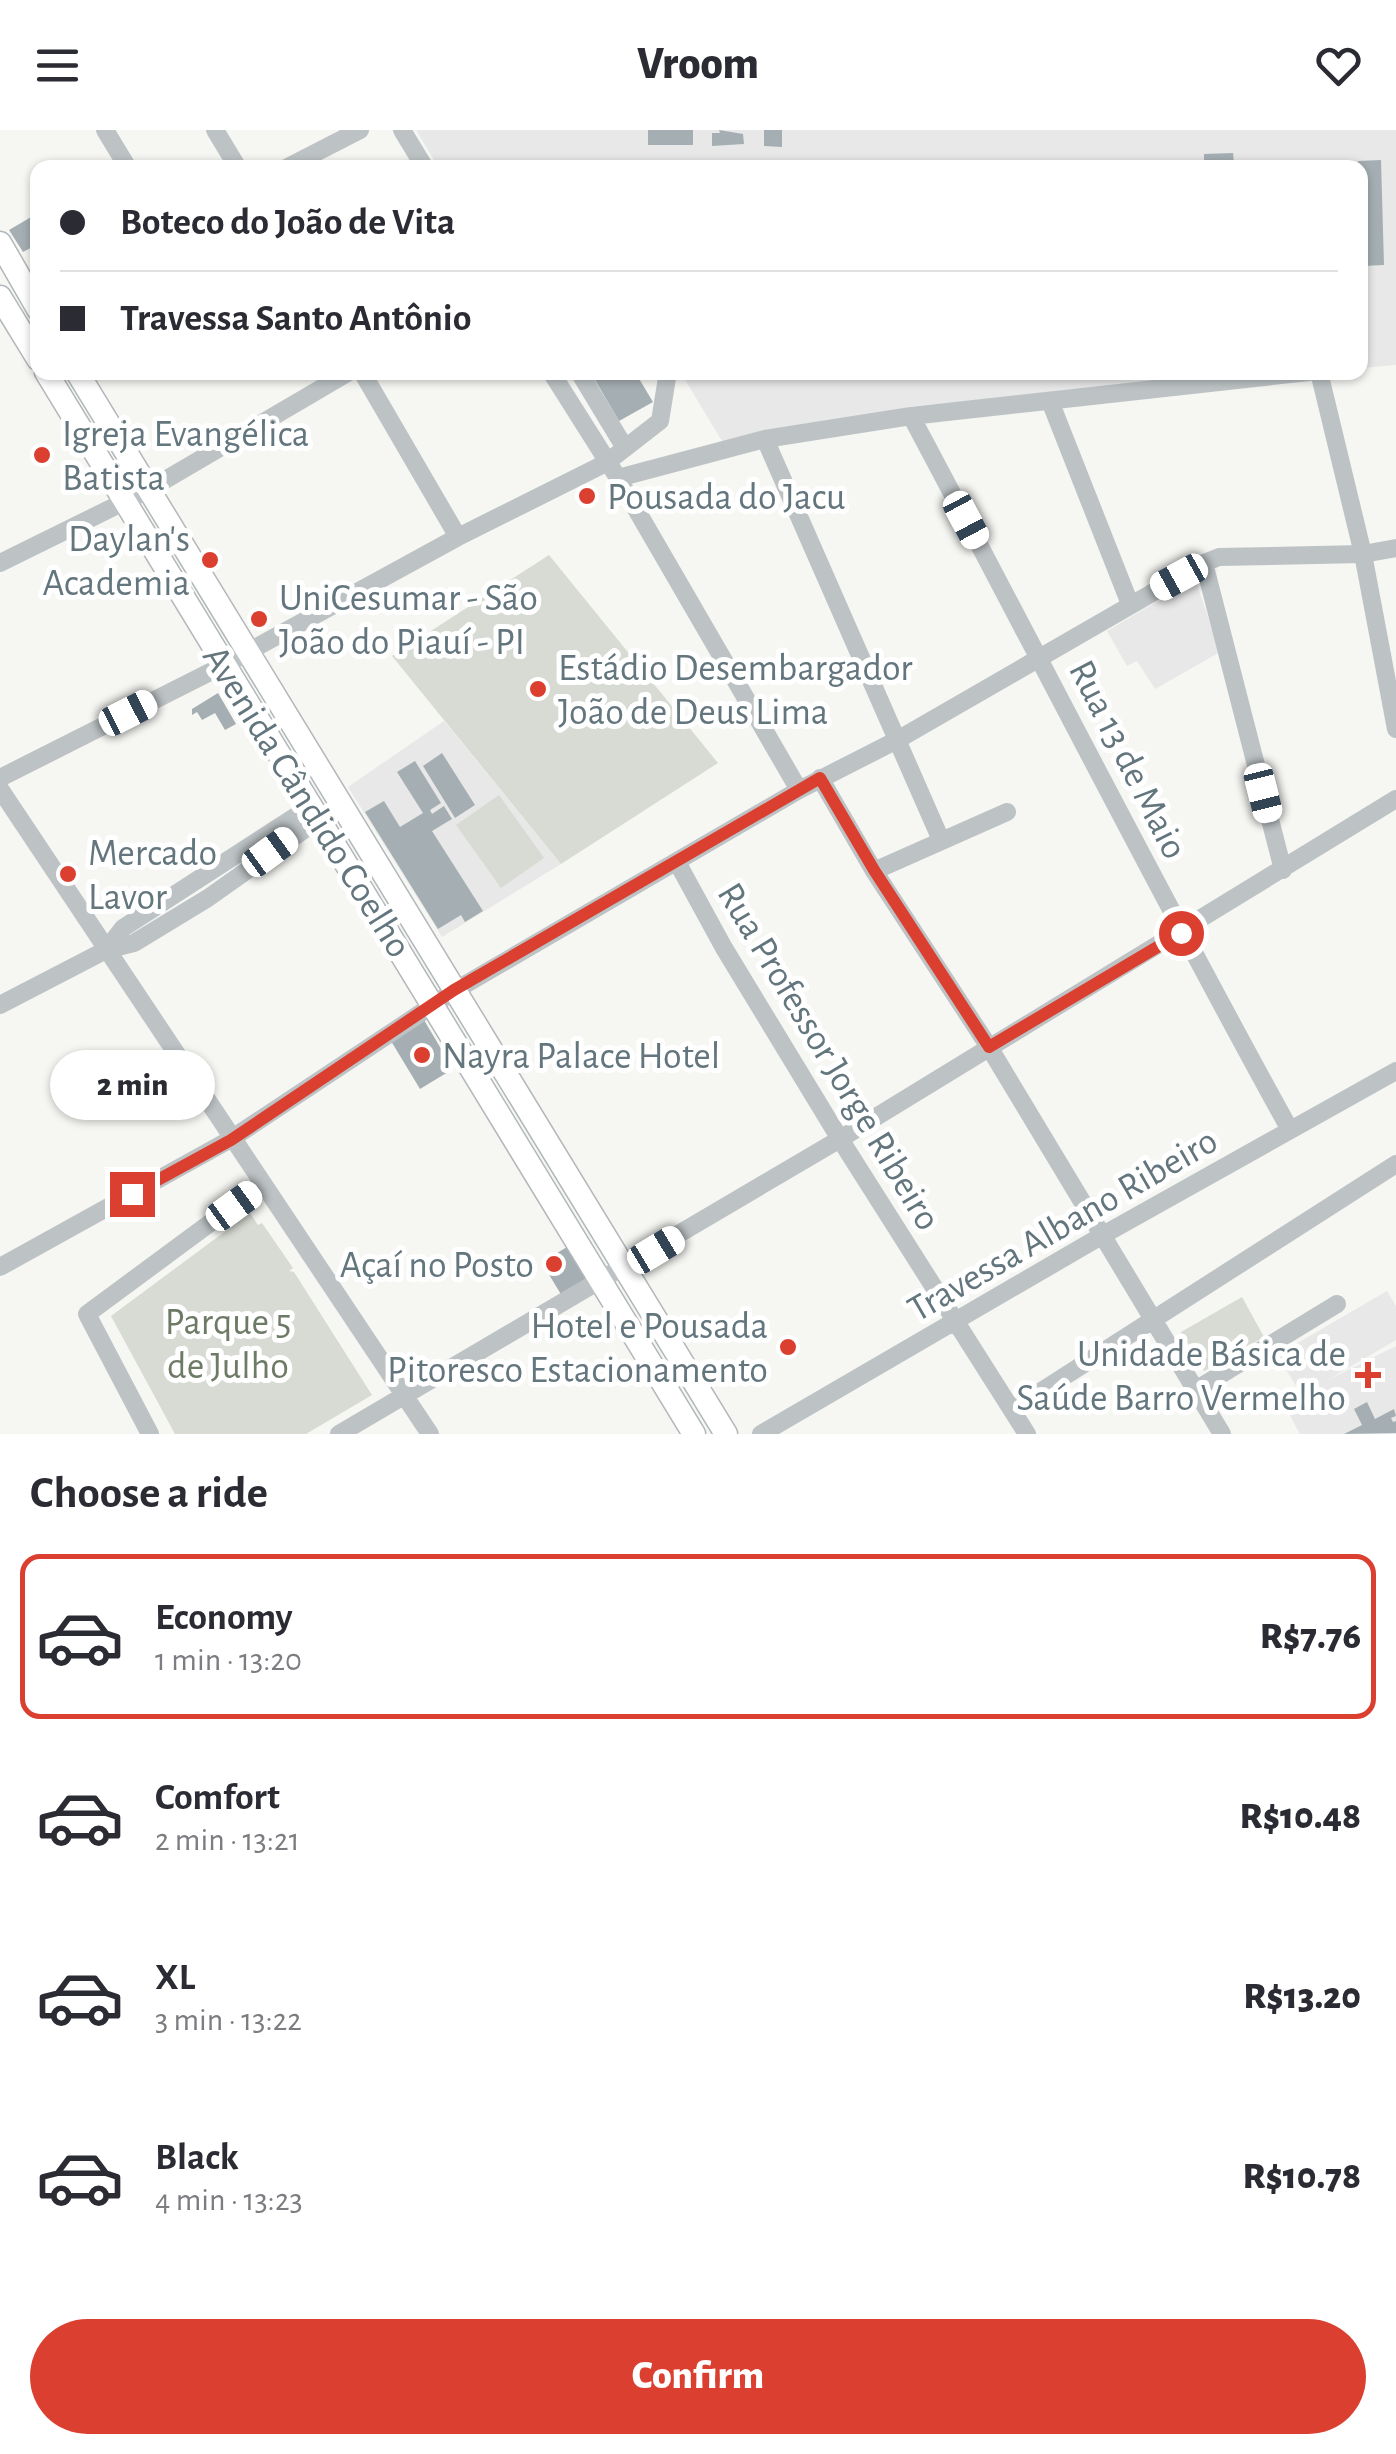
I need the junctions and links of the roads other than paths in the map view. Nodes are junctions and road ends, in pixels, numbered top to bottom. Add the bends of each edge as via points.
1 (106, 130) edge
2 (215, 130) edge
3 (360, 130) edge
4 (402, 130) edge
5 (123, 160) edge
6 (233, 160) edge
7 (302, 160) edge
8 (420, 160) edge
9 (0, 243) edge
10 (30, 292) edge
11 (30, 301) edge
12 (2, 305) edge
13 (30, 347) edge
14 (51, 380) edge
15 (81, 380) edge
16 (335, 380) edge
17 (367, 380) edge
18 (557, 380) edge
19 (583, 380) edge
20 (667, 380) edge
21 (1237, 380) edge
22 (1321, 380) edge
23 (1050, 401) junction
24 (911, 416) junction
25 (765, 439) junction
26 (626, 448) junction
27 (612, 471) junction
28 (148, 490) junction
29 (125, 502) junction
30 (458, 537) junction
31 (1396, 548) edge
32 (1362, 554) junction
33 (0, 563) edge
34 (1204, 563) junction
35 (1130, 604) junction
36 (248, 652) junction
37 (1040, 657) junction
38 (224, 664) junction
39 (1396, 729) edge
40 (899, 739) junction
41 (0, 778) edge
42 (820, 778) junction
43 (0, 788) edge
44 (799, 790) junction
45 (1396, 798) edge
46 (1006, 812) dead end
47 (314, 813) junction
48 (941, 840) junction
49 (677, 862) junction
50 (874, 870) junction
51 (1283, 870) junction
52 (1181, 933) junction
53 (106, 950) junction
54 (454, 990) junction
55 (432, 1004) junction
56 (0, 1005) edge
57 (989, 1047) junction
58 (1396, 1071) edge
59 (1290, 1130) junction
60 (840, 1139) junction
61 (231, 1140) junction
62 (1396, 1164) edge
63 (263, 1184) junction
64 (1103, 1234) junction
65 (0, 1268) edge
66 (625, 1268) junction
67 (600, 1282) junction
68 (1337, 1304) dead end
69 (1154, 1322) junction
70 (955, 1323) junction
71 (1194, 1391) junction
72 (404, 1395) junction
73 (1012, 1410) junction
74 (1022, 1432) edge
75 (150, 1434) edge
76 (339, 1434) edge
77 (430, 1434) edge
78 (694, 1434) edge
79 (726, 1434) edge
80 (761, 1434) edge
81 (1222, 1434) edge

1 - 5 street
2 - 6 street
3 - 7 street
4 - 8 street
9 - 10 main road
11 - 12 street
12 - 13 main road
14 - 29 main road, Avenida Cândido Coelho
15 - 28 main road, Avenida Cândido Coelho
16 - 28 street
17 - 30 street
18 - 27 street
19 - 26 street
20 - 26 street via 660,421
21 - 23 street
22 - 32 street
23 - 24 street
23 - 35 street
24 - 25 street
24 - 37 street, Rua 13 de Maio
25 - 27 street
25 - 40 street
26 - 27 street
27 - 30 street
27 - 44 street
28 - 29 street
28 - 36 main road, Avenida Cândido Coelho
29 - 33 street
29 - 38 main road, Avenida Cândido Coelho
30 - 36 street
31 - 32 street
32 - 34 street via 1219,557
32 - 39 street
34 - 35 street
34 - 51 street
35 - 37 street
36 - 38 street
36 - 54 main road, Avenida Cândido Coelho
37 - 40 street
37 - 52 street, Rua 13 de Maio
38 - 41 street
38 - 47 main road, Avenida Cândido Coelho
40 - 42 street
40 - 48 street
42 - 44 street
42 - 50 street
43 - 53 street
44 - 49 street
45 - 51 street
46 - 48 street
47 - 53 street via 134,942
47 - 55 main road, Avenida Cândido Coelho
48 - 50 street
49 - 54 street
49 - 60 street, Rua Professor Jorge Ribeiro
50 - 57 street
51 - 52 street
52 - 57 street
52 - 59 street, Rua 13 de Maio
53 - 56 street
53 - 61 street
54 - 55 street
54 - 66 main road, Avenida Cândido Coelho
55 - 61 street
55 - 67 main road, Avenida Cândido Coelho
57 - 60 street
57 - 64 street
58 - 59 street, Travessa Albano Ribeiro
59 - 64 street, Travessa Albano Ribeiro
60 - 66 street
60 - 70 street, Rua Professor Jorge Ribeiro
61 - 63 street
61 - 65 street
62 - 69 street
63 - 72 street
63 - 75 street via 87,1314
64 - 69 street
64 - 70 street, Travessa Albano Ribeiro
66 - 67 street
66 - 79 main road, Avenida Cândido Coelho
67 - 72 street
67 - 78 main road, Avenida Cândido Coelho
68 - 71 street
69 - 71 street
69 - 73 street
70 - 73 street, Rua Professor Jorge Ribeiro
70 - 80 street, Travessa Albano Ribeiro
71 - 81 street
72 - 76 street
72 - 77 street
73 - 74 street, Rua Professor Jorge Ribeiro

